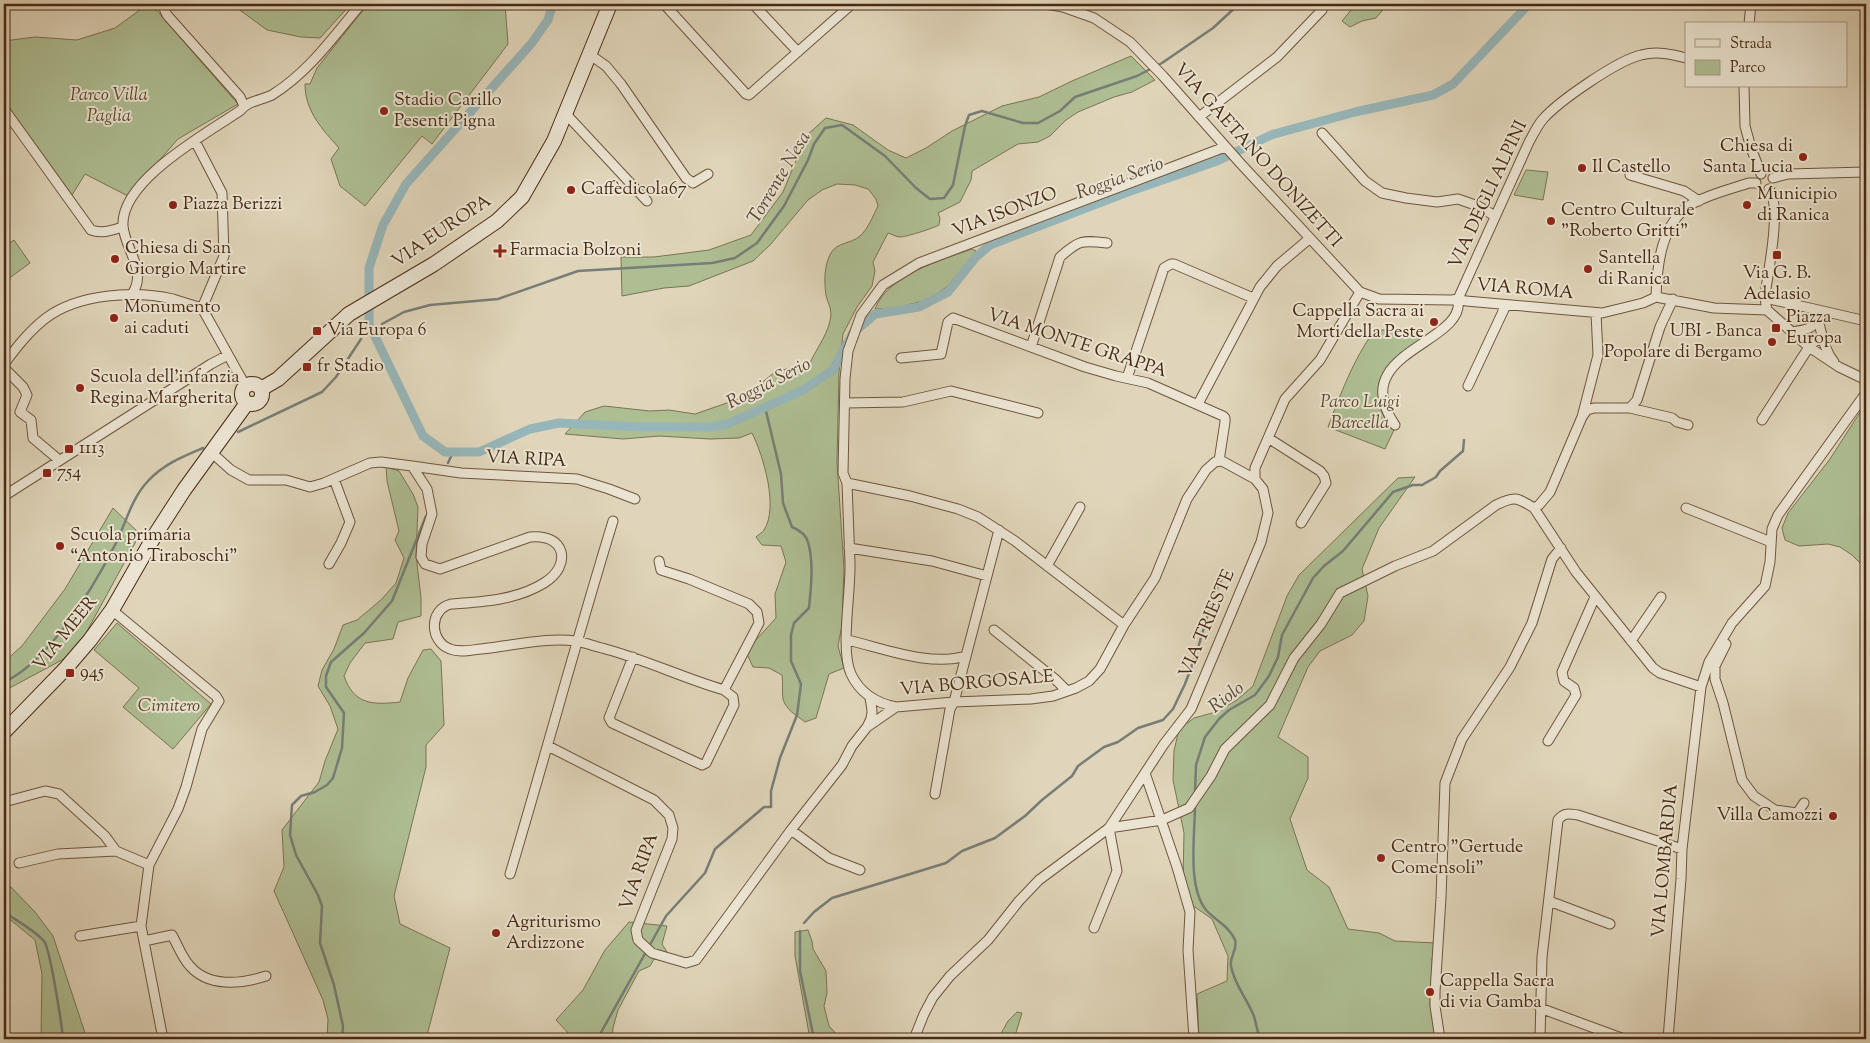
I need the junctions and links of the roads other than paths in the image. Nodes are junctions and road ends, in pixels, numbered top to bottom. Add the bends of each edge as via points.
1 (162, 4) edge
2 (361, 4) edge
3 (610, 4) edge
4 (664, 4) edge
5 (753, 4) edge
6 (852, 4) edge
7 (1046, 4) edge
8 (1751, 4) edge
9 (1322, 10) dead end
10 (1749, 22) edge
11 (798, 52) junction
12 (589, 54) junction
13 (1685, 58) edge
14 (1744, 88) edge
15 (244, 106) junction
16 (4, 109) edge
17 (566, 114) junction
18 (1199, 117) junction
19 (1322, 133) dead end
20 (195, 141) junction
21 (1226, 147) junction
22 (1866, 172) edge
23 (708, 174) dead end
24 (1630, 175) dead end
25 (1758, 178) junction
26 (1773, 178) junction
27 (1769, 189) junction
28 (648, 201) dead end
29 (1699, 201) junction
30 (1495, 216) junction
31 (123, 227) junction
32 (1309, 239) junction
33 (1107, 243) dead end
34 (1360, 292) junction
35 (132, 294) junction
36 (1656, 297) junction
37 (1253, 298) junction
38 (1765, 298) junction
39 (1458, 299) junction
40 (1674, 299) junction
41 (1506, 305) junction
42 (202, 308) junction
43 (1767, 310) junction
44 (1596, 313) junction
45 (1816, 313) junction
46 (1866, 321) edge
47 (1792, 332) junction
48 (1821, 336) junction
49 (1031, 347) junction
50 (1809, 347) junction
51 (228, 355) junction
52 (901, 358) dead end
53 (4, 364) edge
54 (1839, 367) junction
55 (4, 368) edge
56 (1127, 378) junction
57 (1866, 380) edge
58 (1468, 386) dead end
59 (246, 387) junction
60 (261, 389) junction
61 (1866, 393) edge
62 (1587, 396) junction
63 (247, 403) junction
64 (845, 403) junction
65 (1198, 404) junction
66 (1594, 408) junction
67 (1630, 408) junction
68 (1038, 413) dead end
69 (1582, 417) junction
70 (1762, 420) dead end
71 (1395, 425) dead end
72 (1688, 425) dead end
73 (1268, 438) junction
74 (211, 452) junction
75 (59, 460) junction
76 (1219, 461) junction
77 (412, 466) junction
78 (1255, 478) junction
79 (334, 479) junction
80 (847, 483) junction
81 (4, 496) edge
82 (635, 499) dead end
83 (1080, 507) dead end
84 (1534, 508) junction
85 (1686, 508) dead end
86 (613, 521) dead end
87 (1301, 524) dead end
88 (999, 530) junction
89 (1772, 542) junction
90 (849, 548) junction
91 (1561, 548) junction
92 (659, 561) dead end
93 (329, 564) dead end
94 (1047, 566) junction
95 (987, 576) junction
96 (1595, 597) junction
97 (1661, 597) dead end
98 (112, 610) junction
99 (1732, 623) junction
100 (1124, 625) junction
101 (994, 630) dead end
102 (847, 640) junction
103 (576, 641) junction
104 (1631, 641) junction
105 (966, 656) junction
106 (633, 657) junction
107 (1701, 686) junction
108 (724, 690) junction
109 (1067, 691) junction
110 (870, 698) junction
111 (954, 702) junction
112 (896, 707) junction
113 (866, 727) junction
114 (4, 732) edge
115 (1548, 741) dead end
116 (548, 746) junction
117 (1145, 773) junction
118 (935, 794) dead end
119 (4, 802) edge
120 (1804, 803) dead end
121 (1162, 820) junction
122 (1109, 828) junction
123 (790, 830) junction
124 (1682, 849) junction
125 (116, 850) junction
126 (19, 863) dead end
127 (149, 865) junction
128 (860, 870) dead end
129 (510, 874) dead end
130 (1549, 901) junction
131 (1610, 924) dead end
132 (141, 926) junction
133 (1094, 928) dead end
134 (80, 936) dead end
135 (144, 941) junction
136 (705, 947) joint
137 (266, 976) dead end
138 (1540, 1008) junction
139 (163, 1039) edge
140 (914, 1039) edge
141 (1194, 1039) edge
142 (1440, 1039) edge
143 (1540, 1039) edge
144 (1624, 1039) edge
145 (1668, 1039) edge

1 - 15 street via 167,15 240,97
2 - 15 street via 315,60 295,78 270,96
3 - 12 street, VIA EUROPA
4 - 11 street via 746,94 749,95
5 - 11 street
6 - 11 street
7 - 18 street, VIA GAETANO DONIZETTI via 1094,18 1130,42
8 - 10 street
9 - 18 street via 1277,57
12 - 17 street, VIA EUROPA
12 - 23 street via 606,66 621,84 686,178 693,184
13 - 30 street, VIA DEGLI ALPINI via 1656,53 1627,59 1565,98 1542,120
14 - 25 street via 1745,126
15 - 20 street
16 - 31 street via 91,230 98,232
17 - 28 street
17 - 60 street, VIA EUROPA via 522,197 497,221 434,264 362,305 278,379
18 - 21 street, VIA GAETANO DONIZETTI
19 - 30 street via 1365,181 1382,193 1437,202 1458,199
20 - 31 street via 162,162 143,182 129,202
20 - 42 street via 222,192 224,256
21 - 32 street, VIA GAETANO DONIZETTI
21 - 64 street, VIA ISONZO via 919,264 884,285 861,315 848,351
22 - 26 street via 1788,174
24 - 29 street via 1684,190
25 - 26 street via 1768,173
25 - 27 street via 1760,188
25 - 29 street
26 - 27 street
27 - 38 street via 1774,206 1771,264
29 - 36 street via 1677,217 1663,243
30 - 39 street, VIA DEGLI ALPINI
31 - 35 street via 139,278
32 - 34 street, VIA GAETANO DONIZETTI
32 - 37 street via 1278,266
33 - 49 street via 1083,241 1060,257
34 - 39 street, VIA ROMA via 1379,299
34 - 73 street via 1320,360 1285,399
35 - 42 street via 171,299
35 - 53 street via 83,300 47,317
36 - 40 street
36 - 44 street, VIA ROMA
37 - 56 street via 1174,264 1167,266
37 - 65 street
38 - 43 street
38 - 45 street
39 - 41 street, VIA ROMA
39 - 71 street, VIA DEGLI ALPINI via 1459,309 1449,325 1408,352 1384,382 1384,398
40 - 43 street via 1714,308
40 - 67 street via 1660,327 1637,400
41 - 44 street, VIA ROMA
41 - 58 street
42 - 51 street
43 - 47 street
44 - 62 street via 1598,355
45 - 46 street
45 - 47 street via 1816,324 1811,328
45 - 48 street
47 - 50 street
48 - 50 street
48 - 54 street via 1826,350
49 - 52 street, VIA MONTE GRAPPA via 953,318 948,322 941,354
49 - 56 street, VIA MONTE GRAPPA
50 - 54 street
50 - 70 street
51 - 59 street
51 - 75 street
54 - 57 street
55 - 75 street via 28,395 20,412 30,420 33,438
56 - 65 street, VIA MONTE GRAPPA via 1148,382
59 - 60 street via 253,385
59 - 63 street via 243,395
60 - 63 street via 259,402
61 - 89 street via 1778,515 1772,529
62 - 66 street
62 - 69 street
63 - 74 street, VIA MEER
64 - 68 street via 903,402 951,391
64 - 80 street via 843,473
65 - 76 street, VIA MONTE GRAPPA via 1225,418
66 - 67 street
66 - 69 street via 1587,410
67 - 72 street
69 - 84 street via 1550,492
73 - 78 street via 1255,468
73 - 87 street via 1320,471 1326,479
74 - 79 street, VIA RIPA via 231,470 249,480 286,480 315,487
74 - 98 street, VIA MEER via 155,535
75 - 81 street
76 - 78 street
76 - 100 street, VIA BORGOSALE via 1211,464 1187,499 1155,578
77 - 79 street, VIA RIPA via 370,463
77 - 82 street, VIA RIPA via 462,473 577,480
77 - 103 street via 427,489 432,514 422,544 421,557 425,564 440,569 530,537 542,536 560,549 563,560 554,576 527,592 509,598 444,606 438,610 435,632 444,646 458,651 546,641
78 - 117 street, VIA TRIESTE via 1263,489 1268,513 1261,542 1191,710
79 - 93 street via 350,522
80 - 88 street via 958,509
80 - 90 street
83 - 94 street
84 - 91 street
84 - 121 street via 1519,499 1506,500 1434,551 1340,593 1294,658 1270,705 1225,749 1190,806
85 - 89 street
86 - 103 street
88 - 94 street
88 - 95 street
89 - 99 street via 1764,586
90 - 95 street via 932,561
90 - 102 street
91 - 96 street
91 - 142 street via 1552,559 1532,623 1510,667 1462,739 1445,783 1435,992
92 - 108 street via 660,570 750,604 757,612 759,622
94 - 100 street
95 - 105 street
96 - 104 street
96 - 115 street via 1562,672 1564,681 1574,688 1576,695
97 - 104 street
98 - 114 street, VIA MEER via 72,661
98 - 127 street via 218,701 202,729 178,809
99 - 107 street, VIA LOMBARDIA via 1709,662
99 - 120 street via 1732,634 1715,666 1715,679 1742,780 1754,796 1775,810 1797,813
100 - 109 street, VIA BORGOSALE via 1100,668 1089,680
101 - 109 street
102 - 105 street via 930,659 953,660
102 - 110 street via 851,674
103 - 106 street
103 - 116 street
104 - 107 street via 1660,673
105 - 111 street
106 - 108 street
106 - 108 street via 609,718 612,723 702,765 734,705 734,697
107 - 124 street, VIA LOMBARDIA
109 - 111 street, VIA BORGOSALE via 1031,699
110 - 112 street
110 - 113 street, VIA BORGOSALE via 873,711
111 - 112 street, VIA BORGOSALE
111 - 118 street via 950,709
112 - 113 street, VIA BORGOSALE
113 - 123 street, VIA BORGOSALE via 823,791
116 - 129 street
116 - 136 street, VIA RIPA via 654,800 669,814 672,839 636,930 638,940 652,953 686,963 696,960
117 - 121 street
117 - 122 street, VIA TRIESTE
119 - 125 street via 45,791 59,794
121 - 122 street
121 - 141 street via 1190,912 1188,950
122 - 133 street via 1117,871
122 - 140 street via 1039,880 1019,901 988,940 933,997
123 - 128 street via 829,858
123 - 136 street, VIA BORGOSALE
124 - 130 street via 1578,815 1562,815 1558,820
124 - 145 street, VIA LOMBARDIA
125 - 126 street via 58,854
125 - 127 street
127 - 132 street
130 - 131 street
130 - 138 street
132 - 134 street
132 - 135 street
135 - 137 street via 172,935 189,966 207,979 234,983
135 - 139 street
138 - 143 street
138 - 144 street

